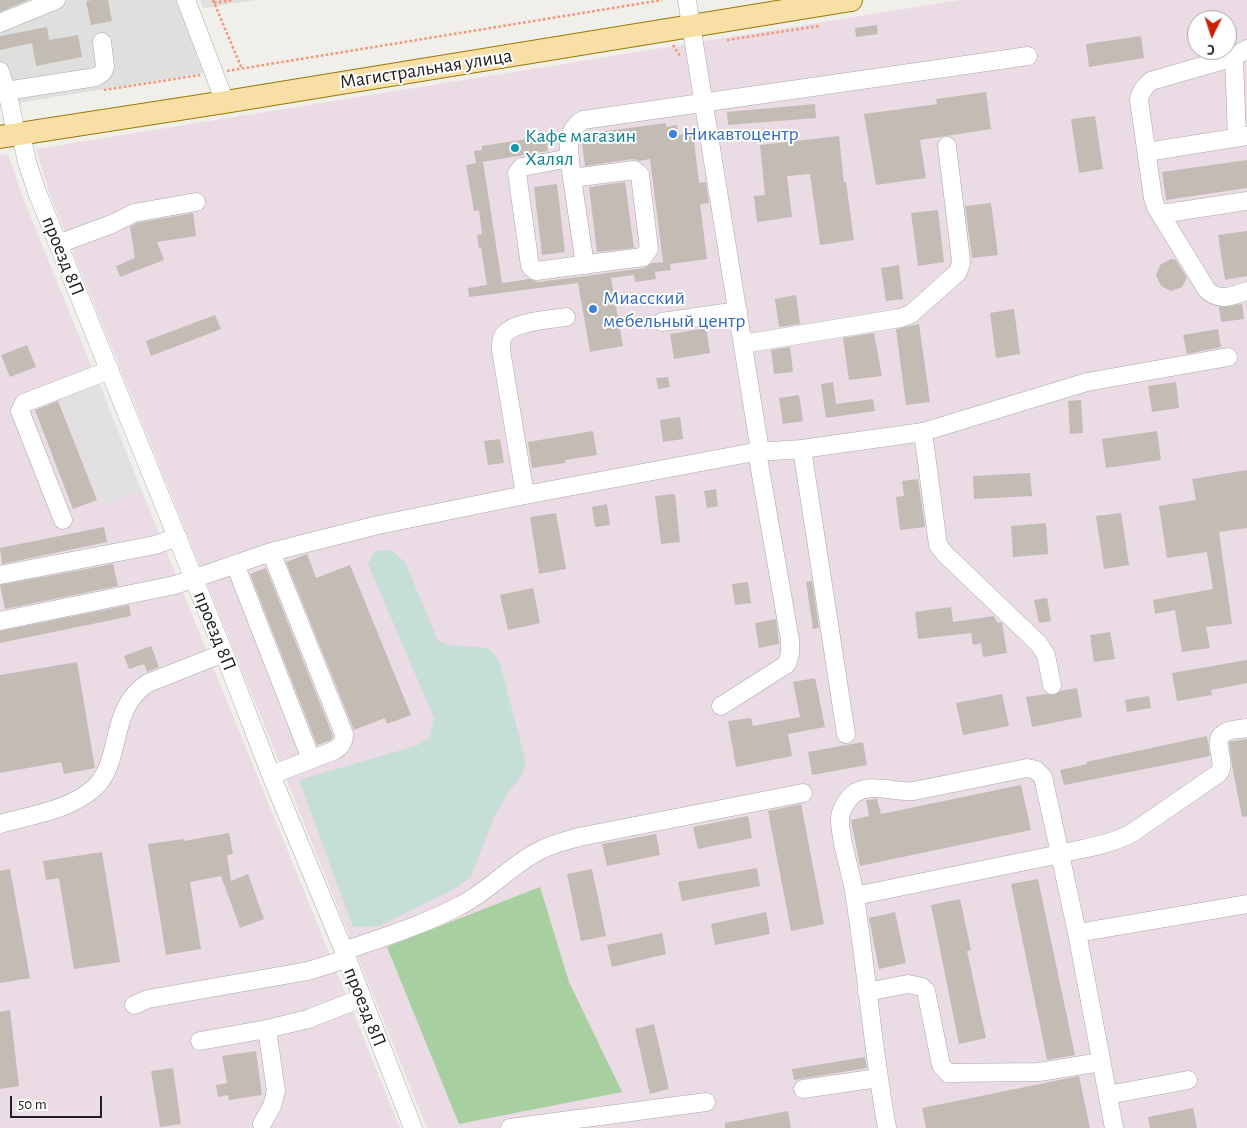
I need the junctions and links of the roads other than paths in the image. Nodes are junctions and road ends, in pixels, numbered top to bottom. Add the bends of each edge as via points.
1 (56, 0) edge
2 (186, 0) edge
3 (687, 0) edge
4 (852, 0) edge
5 (30, 5) edge
6 (0, 23) edge
7 (691, 25) junction
8 (102, 42) dead end
9 (1240, 53) edge
10 (1028, 56) dead end
11 (0, 72) edge
12 (6, 91) junction
13 (225, 102) junction
14 (704, 102) junction
15 (12, 135) edge
16 (1242, 137) edge
17 (947, 146) dead end
18 (1146, 152) junction
19 (570, 158) junction
20 (572, 178) junction
21 (1247, 201) edge
22 (196, 202) dead end
23 (1161, 214) junction
24 (58, 244) junction
25 (584, 265) junction
26 (1247, 291) edge
27 (738, 311) junction
28 (566, 317) dead end
29 (662, 322) dead end
30 (743, 344) junction
31 (1228, 357) dead end
32 (110, 370) junction
33 (923, 432) junction
34 (802, 449) junction
35 (759, 452) junction
36 (525, 495) junction
37 (62, 520) dead end
38 (178, 537) junction
39 (271, 552) junction
40 (235, 564) junction
41 (0, 575) edge
42 (194, 579) junction
43 (0, 621) edge
44 (224, 653) junction
45 (1052, 684) dead end
46 (721, 706) dead end
47 (1247, 728) edge
48 (846, 734) dead end
49 (311, 759) junction
50 (271, 775) junction
51 (803, 793) dead end
52 (0, 824) edge
53 (1060, 854) junction
54 (855, 896) junction
55 (1247, 904) edge
56 (1077, 933) junction
57 (345, 955) junction
58 (867, 992) junction
59 (362, 998) junction
60 (134, 1005) dead end
61 (268, 1029) junction
62 (200, 1042) dead end
63 (1101, 1062) junction
64 (878, 1078) junction
65 (1188, 1080) dead end
66 (803, 1090) dead end
67 (1108, 1096) junction
68 (706, 1102) dead end
69 (262, 1124) dead end
70 (413, 1128) edge
71 (510, 1128) edge
72 (887, 1128) edge
73 (1114, 1128) edge

1 - 5 street
2 - 13 street
3 - 7 street
4 - 7 main road, Магистральная улица
5 - 6 street
7 - 13 main road, Магистральная улица
7 - 14 street
8 - 12 street via 105,66 96,77
9 - 16 street
9 - 18 street via 1151,81 1144,87 1139,100
10 - 14 street
11 - 12 street, проезд 8П
12 - 15 street, проезд 8П
13 - 15 main road, Магистральная улица
14 - 19 street via 583,120 570,132
14 - 27 street
15 - 24 street, проезд 8П
16 - 18 street
17 - 30 street via 961,263 958,272 911,314 900,318
18 - 23 street via 1153,198
19 - 20 street
19 - 25 street via 522,167 517,173 530,266 536,271
20 - 25 street
20 - 25 street via 634,170 640,175 649,249 643,257
21 - 23 street
22 - 24 street via 134,213
23 - 26 street via 1212,296 1224,297
24 - 32 street, проезд 8П
27 - 29 street
27 - 30 street
28 - 36 street via 516,326 502,339 501,350
30 - 35 street
31 - 33 street via 1087,382
32 - 37 street via 24,403 21,407
32 - 38 street, проезд 8П
33 - 34 street
33 - 45 street via 938,545 1039,644 1046,655
34 - 35 street
34 - 48 street
35 - 36 street
35 - 46 street via 790,653 787,664
36 - 39 street via 378,525
38 - 41 street via 155,545
38 - 42 street, проезд 8П
39 - 40 street
39 - 49 street via 344,734 341,746
40 - 42 street
40 - 49 street
42 - 43 street
42 - 44 street, проезд 8П
44 - 50 street, проезд 8П
44 - 52 street via 138,689 124,711 107,768 94,788 68,805
47 - 53 street via 1220,736 1218,742 1223,765 1219,774 1132,833 1120,840
49 - 50 street
50 - 57 street, проезд 8П
51 - 57 street via 556,844 531,855 460,906
53 - 54 street
53 - 54 street via 1043,777 1036,770 1027,768 914,791 872,787 848,799 840,818
53 - 56 street
54 - 58 street
55 - 56 street
56 - 63 street
57 - 59 street, проезд 8П
57 - 60 street via 308,971 148,999
58 - 63 street via 908,984 926,991 941,1065 948,1073 1039,1072
58 - 64 street
59 - 61 street via 308,1019
59 - 70 street, проезд 8П
61 - 62 street
61 - 69 street via 276,1091
63 - 67 street
64 - 66 street
64 - 72 street
65 - 67 street
67 - 73 street
68 - 71 street

